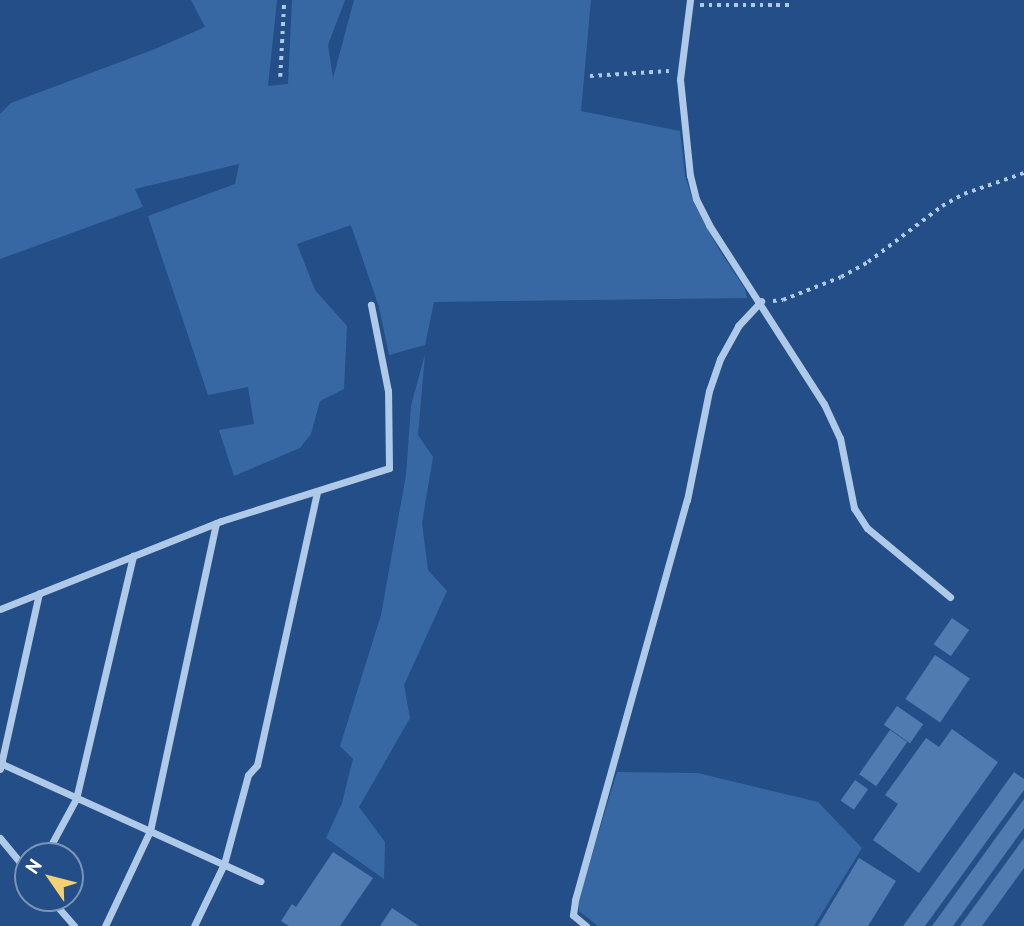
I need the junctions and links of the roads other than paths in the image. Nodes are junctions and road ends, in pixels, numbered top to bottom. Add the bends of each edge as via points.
1 (690, 3) edge
2 (761, 301) junction
3 (371, 305) dead end
4 (317, 491) junction
5 (216, 523) junction
6 (133, 556) junction
7 (39, 593) junction
8 (950, 597) dead end
9 (0, 609) edge
10 (1, 765) edge
11 (76, 799) junction
12 (150, 831) junction
13 (0, 838) edge
14 (53, 842) edge
15 (14, 855) edge
16 (224, 864) junction
17 (260, 881) dead end
18 (62, 912) edge
19 (74, 926) edge
20 (105, 926) edge
21 (194, 926) edge
22 (586, 926) edge

1 - 2 street via 681,70 696,199
2 - 8 street via 840,438 854,509 867,528
2 - 22 street via 738,327 709,391 687,500 575,900 573,915
3 - 4 street via 387,391 389,468
4 - 5 street
4 - 16 street via 257,765 248,775
5 - 6 street
5 - 12 street
6 - 7 street
6 - 11 street
7 - 9 street
7 - 10 street
10 - 11 street
11 - 12 street
11 - 14 street
12 - 16 street
12 - 20 street
13 - 15 street
16 - 17 street
16 - 21 street
18 - 19 street

